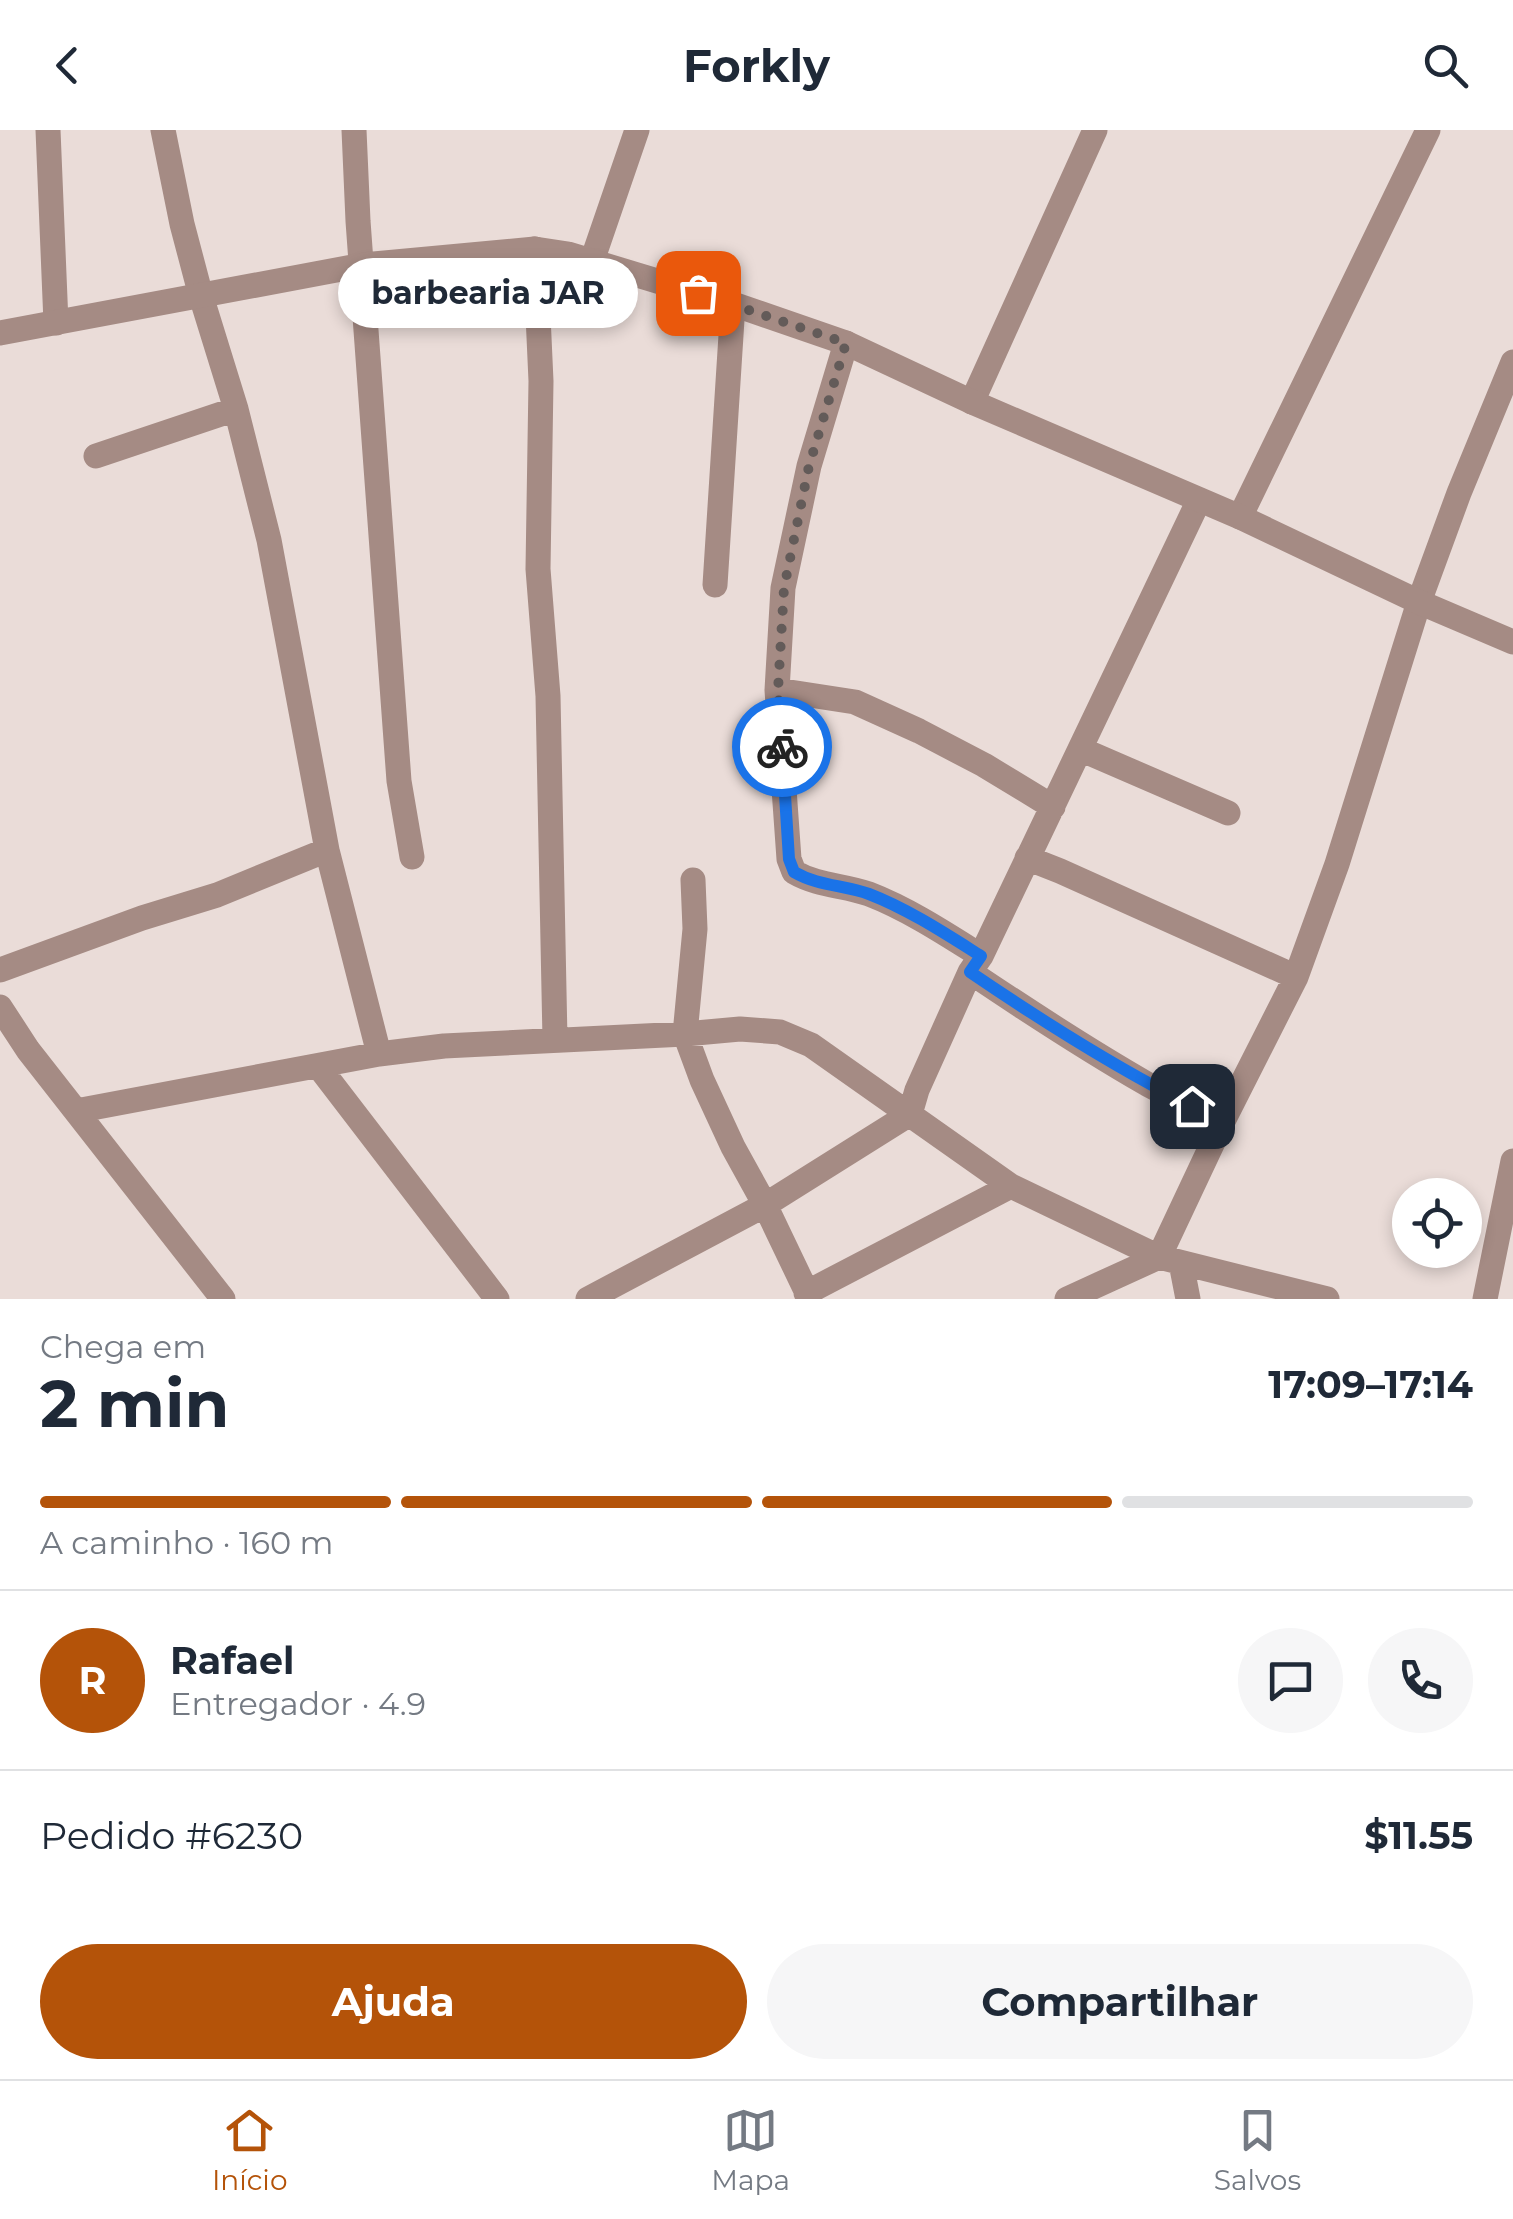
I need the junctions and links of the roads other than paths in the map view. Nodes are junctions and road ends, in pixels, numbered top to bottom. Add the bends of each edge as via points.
1 (48, 130) edge
2 (162, 130) edge
3 (354, 130) edge
4 (637, 130) edge
5 (1095, 130) edge
6 (1428, 130) edge
7 (535, 249) junction
8 (592, 261) junction
9 (363, 265) junction
10 (201, 296) junction
11 (733, 304) junction
12 (56, 323) junction
13 (0, 334) edge
14 (846, 343) junction
15 (1513, 362) edge
16 (972, 402) junction
17 (236, 408) junction
18 (96, 456) dead end
19 (1198, 500) junction
20 (1240, 517) junction
21 (715, 586) dead end
22 (1419, 602) junction
23 (1513, 642) edge
24 (778, 690) junction
25 (1080, 749) junction
26 (1053, 807) junction
27 (1228, 814) dead end
28 (326, 850) junction
29 (412, 857) dead end
30 (1027, 858) junction
31 (693, 880) dead end
32 (976, 964) junction
33 (0, 970) edge
34 (1296, 977) junction
35 (0, 1007) edge
36 (685, 1034) junction
37 (555, 1040) junction
38 (379, 1054) junction
39 (319, 1067) junction
40 (76, 1110) junction
41 (910, 1114) junction
42 (1223, 1121) junction
43 (1513, 1161) edge
44 (1011, 1186) junction
45 (765, 1205) junction
46 (1170, 1260) junction
47 (808, 1296) edge
48 (223, 1299) edge
49 (496, 1299) edge
50 (588, 1299) edge
51 (1068, 1299) edge
52 (1188, 1299) edge
53 (1327, 1299) edge
54 (1486, 1299) edge

1 - 12 street
2 - 10 street
3 - 9 street
4 - 8 street
5 - 16 street
6 - 20 street
7 - 8 street
7 - 9 street
7 - 37 street via 538,569 548,696
8 - 11 street
9 - 10 street
9 - 29 street via 399,781
10 - 12 street
10 - 17 street
11 - 14 street
11 - 21 street
12 - 13 street
14 - 16 street
14 - 24 street via 809,466 784,588
15 - 22 street
16 - 19 street
17 - 18 street
17 - 28 street via 269,540
19 - 20 street
19 - 25 street
20 - 22 street
22 - 23 street
22 - 34 street
24 - 26 street via 855,702 919,730
24 - 32 street via 794,872 868,894 939,930
25 - 26 street
25 - 27 street
26 - 30 street
28 - 33 street
28 - 38 street
30 - 32 street
30 - 34 street
31 - 36 street
32 - 41 street
32 - 42 street via 1059,1032
34 - 42 street
35 - 40 street
36 - 37 street
36 - 41 street via 780,1032 811,1045
36 - 45 street
37 - 38 street
38 - 39 street
39 - 40 street
39 - 49 street
40 - 48 street
41 - 44 street
41 - 45 street
42 - 46 street
43 - 54 street
44 - 46 street
44 - 47 street
45 - 47 street
45 - 50 street
46 - 51 street
46 - 52 street
46 - 53 street

